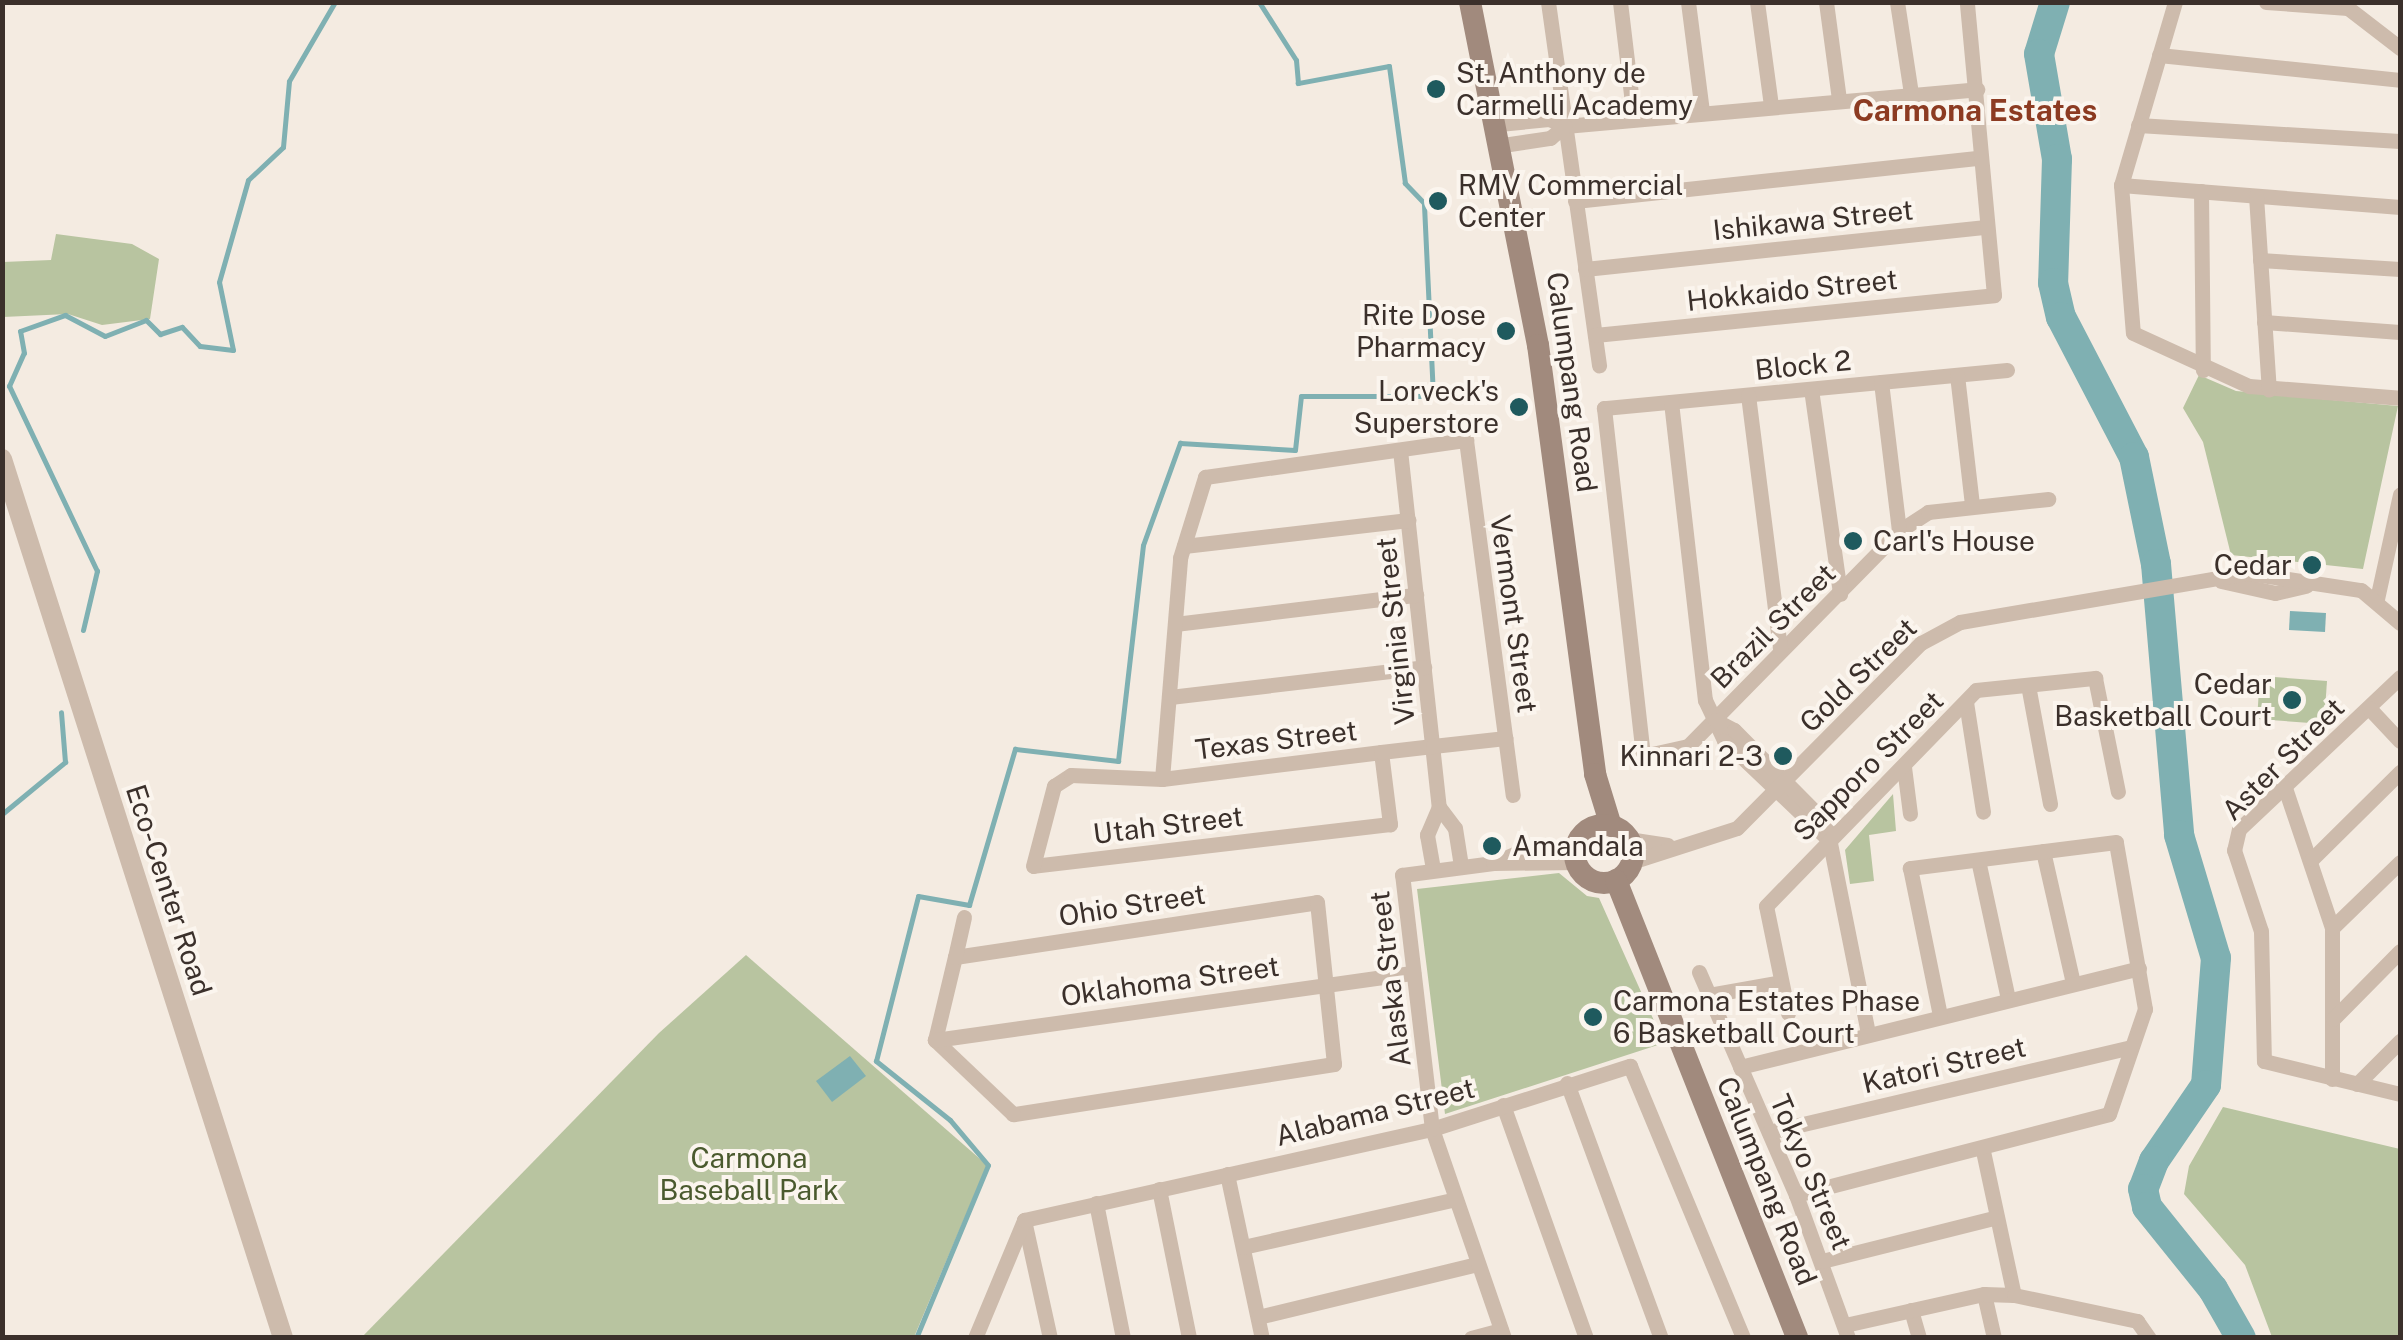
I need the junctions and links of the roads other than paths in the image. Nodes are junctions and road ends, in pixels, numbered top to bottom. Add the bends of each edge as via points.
1 (1470, 2) edge
2 (1548, 2) edge
3 (1620, 2) edge
4 (1688, 2) edge
5 (1758, 2) edge
6 (1826, 2) edge
7 (1897, 2) edge
8 (1967, 2) edge
9 (2176, 2) edge
10 (2266, 2) edge
11 (2400, 48) edge
12 (2159, 56) junction
13 (2400, 80) edge
14 (1977, 89) junction
15 (1911, 94) junction
16 (1838, 100) junction
17 (1771, 106) junction
18 (1702, 112) junction
19 (1634, 119) junction
20 (2138, 125) junction
21 (1564, 126) junction
22 (1501, 134) junction
23 (2400, 141) edge
24 (1977, 158) junction
25 (2121, 185) junction
26 (2200, 192) junction
27 (2256, 196) junction
28 (1575, 200) junction
29 (2400, 207) edge
30 (1986, 227) junction
31 (2260, 260) junction
32 (1585, 269) junction
33 (2400, 269) edge
34 (2264, 322) junction
35 (2400, 332) edge
36 (1594, 335) junction
37 (1599, 365) dead end
38 (2007, 370) dead end
39 (2204, 370) junction
40 (1957, 375) junction
41 (1881, 382) junction
42 (1811, 389) junction
43 (2268, 390) junction
44 (1748, 396) junction
45 (2400, 398) edge
46 (1671, 402) junction
47 (1400, 450) junction
48 (2, 459) edge
49 (2400, 494) edge
50 (2048, 499) dead end
51 (1972, 505) junction
52 (1408, 520) junction
53 (1898, 531) junction
54 (1184, 546) junction
55 (1840, 594) junction
56 (1416, 595) junction
57 (2378, 599) junction
58 (1176, 624) junction
59 (2400, 624) edge
60 (1780, 650) junction
61 (1424, 666) junction
62 (2400, 678) edge
63 (2028, 684) junction
64 (1170, 697) junction
65 (1966, 702) junction
66 (2369, 708) junction
67 (1715, 720) junction
68 (1506, 738) junction
69 (2400, 741) edge
70 (1432, 746) junction
71 (1381, 752) junction
72 (1643, 756) joint
73 (1904, 767) junction
74 (2400, 772) edge
75 (1162, 779) junction
76 (1054, 786) joint
77 (1780, 787) junction
78 (2285, 788) junction
79 (2118, 792) dead end
80 (1513, 795) dead end
81 (2050, 804) dead end
82 (1440, 807) junction
83 (1983, 812) dead end
84 (1910, 814) dead end
85 (1828, 840) junction
86 (1616, 847) junction
87 (2043, 851) junction
88 (1576, 855) junction
89 (2312, 859) junction
90 (1978, 860) junction
91 (2400, 862) edge
92 (1460, 866) junction
93 (1432, 869) junction
94 (964, 916) dead end
95 (2332, 928) junction
96 (2400, 951) edge
97 (954, 956) junction
98 (2139, 968) junction
99 (1699, 972) dead end
100 (1413, 973) junction
101 (1781, 982) junction
102 (1326, 983) junction
103 (2074, 983) junction
104 (1709, 995) junction
105 (2008, 998) junction
106 (1788, 1013) dead end
107 (1940, 1015) junction
108 (2333, 1019) junction
109 (1868, 1034) junction
110 (935, 1040) junction
111 (2400, 1041) edge
112 (2130, 1047) junction
113 (1740, 1067) junction
114 (2332, 1080) junction
115 (1567, 1083) junction
116 (2357, 1084) junction
117 (2400, 1094) edge
118 (1503, 1105) junction
119 (1432, 1129) junction
120 (1768, 1132) junction
121 (1984, 1152) junction
122 (1227, 1174) junction
123 (1159, 1189) junction
124 (1796, 1195) junction
125 (1452, 1200) junction
126 (1096, 1204) junction
127 (1998, 1216) junction
128 (1024, 1220) junction
129 (1243, 1246) junction
130 (1822, 1262) junction
131 (1477, 1264) junction
132 (1984, 1294) junction
133 (2014, 1295) junction
134 (1911, 1310) junction
135 (1258, 1317) junction
136 (1847, 1331) edge
137 (1502, 1334) edge
138 (283, 1338) edge
139 (975, 1338) edge
140 (1050, 1338) edge
141 (1123, 1338) edge
142 (1189, 1338) edge
143 (1262, 1338) edge
144 (1471, 1338) edge
145 (1586, 1338) edge
146 (1661, 1338) edge
147 (1743, 1338) edge
148 (1797, 1338) edge
149 (1919, 1338) edge
150 (1994, 1338) edge
151 (2149, 1338) edge

1 - 22 main road, Calumpang Road
2 - 21 street
3 - 19 street
4 - 18 street
5 - 17 street
6 - 16 street
7 - 15 street
8 - 14 street
9 - 12 street
10 - 11 street via 2348,8
12 - 13 street
12 - 20 street
14 - 15 street
14 - 24 street
15 - 16 street
16 - 17 street
17 - 18 street
18 - 19 street
19 - 21 street
20 - 23 street
20 - 25 street
21 - 22 street via 1550,138
21 - 28 street
22 - 86 main road, Calumpang Road via 1538,344 1595,774
24 - 28 street
24 - 30 street
25 - 26 street
25 - 39 street via 2133,333
26 - 27 street
26 - 39 street
27 - 29 street
27 - 31 street
28 - 32 street
30 - 32 street, Ishikawa Street
30 - 36 street, Hokkaido Street via 1994,295
31 - 33 street
31 - 34 street
32 - 36 street
34 - 35 street
34 - 43 street
36 - 37 street
38 - 40 street, Block 2
39 - 43 street
40 - 41 street, Block 2
40 - 51 street
41 - 42 street, Block 2
41 - 53 street
42 - 44 street, Block 2
42 - 55 street
43 - 45 street
44 - 46 street, Block 2
44 - 60 street
46 - 67 street via 1705,700
46 - 72 street, Block 2 via 1604,408
47 - 52 street, Virginia Street
47 - 54 street via 1205,477
47 - 68 street, Vermont Street via 1466,440
48 - 138 street, Eco-Center Road
49 - 57 street
50 - 51 street, Brazil Street
51 - 53 street, Brazil Street via 1928,512
52 - 54 street
52 - 56 street, Virginia Street
53 - 55 street, Brazil Street
54 - 58 street
55 - 60 street, Brazil Street
56 - 58 street
56 - 61 street, Virginia Street
57 - 59 street
57 - 77 street, Gold Street via 2360,590 2308,585 2275,592 2209,581 1960,622 1936,633
58 - 64 street
60 - 67 street, Brazil Street
61 - 64 street
61 - 70 street, Virginia Street
62 - 66 street, Aster Street
63 - 65 street, Sapporo Street via 1976,690
63 - 79 street, Sapporo Street via 2095,678
63 - 81 street
64 - 75 street
65 - 73 street, Sapporo Street
65 - 83 street
66 - 69 street, Aster Street
66 - 78 street, Aster Street
67 - 72 street, Brazil Street via 1688,746
67 - 77 street via 1724,740
68 - 70 street, Texas Street
68 - 80 street, Vermont Street
70 - 71 street, Texas Street
70 - 82 street, Virginia Street
71 - 75 street, Texas Street
71 - 76 street, Utah Street via 1390,824 1034,866
73 - 84 street
73 - 85 street, Sapporo Street
74 - 89 street
75 - 76 street, Texas Street via 1070,775
77 - 85 street
77 - 86 street, Gold Street via 1726,835 1682,847
78 - 89 street
78 - 114 street, Aster Street via 2235,838 2261,931 2261,1047 2273,1067
82 - 92 street, Virginia Street via 1455,828
82 - 93 street, Virginia Street via 1426,835
85 - 101 street, Sapporo Street via 1766,906
85 - 109 street
86 - 88 main road
86 - 88 main road via 1592,880
86 - 148 main road, Calumpang Road
87 - 90 street
87 - 98 street via 2116,842
87 - 103 street
88 - 92 street
89 - 95 street
90 - 105 street
90 - 107 street via 1910,868
91 - 95 street
92 - 93 street
93 - 100 street, Alaska Street via 1402,876
94 - 97 street
95 - 108 street
96 - 108 street
97 - 102 street, Ohio Street via 1317,902
97 - 110 street
98 - 103 street
98 - 112 street via 2145,1009
99 - 104 street, Tokyo Street
100 - 102 street, Oklahoma Street
100 - 119 street, Alaska Street
101 - 104 street
101 - 106 street, Sapporo Street
102 - 110 street, Oklahoma Street
102 - 110 street via 1334,1064 1013,1114
103 - 105 street
104 - 113 street, Tokyo Street
105 - 107 street
107 - 109 street
108 - 114 street
109 - 113 street
111 - 116 street
112 - 120 street, Katori Street
112 - 121 street via 2109,1114
113 - 120 street, Tokyo Street
114 - 116 street, Aster Street
115 - 118 street, Alabama Street
115 - 146 street
115 - 147 street, Alabama Street via 1621,1066 1637,1073
116 - 117 street, Aster Street
118 - 119 street, Alabama Street
118 - 145 street
119 - 122 street, Alabama Street
119 - 125 street, Alaska Street
120 - 124 street, Tokyo Street
121 - 124 street
121 - 127 street
122 - 123 street, Alabama Street
122 - 129 street
123 - 126 street, Alabama Street
123 - 142 street
124 - 130 street, Tokyo Street
125 - 129 street
125 - 131 street, Alaska Street
126 - 128 street, Alabama Street
126 - 141 street
127 - 130 street
127 - 133 street
128 - 139 street
128 - 140 street
129 - 135 street
130 - 136 street, Tokyo Street
131 - 135 street
131 - 137 street, Alaska Street
132 - 133 street
132 - 134 street
132 - 150 street
133 - 151 street via 2137,1321
134 - 136 street
134 - 149 street
135 - 143 street
137 - 144 street

